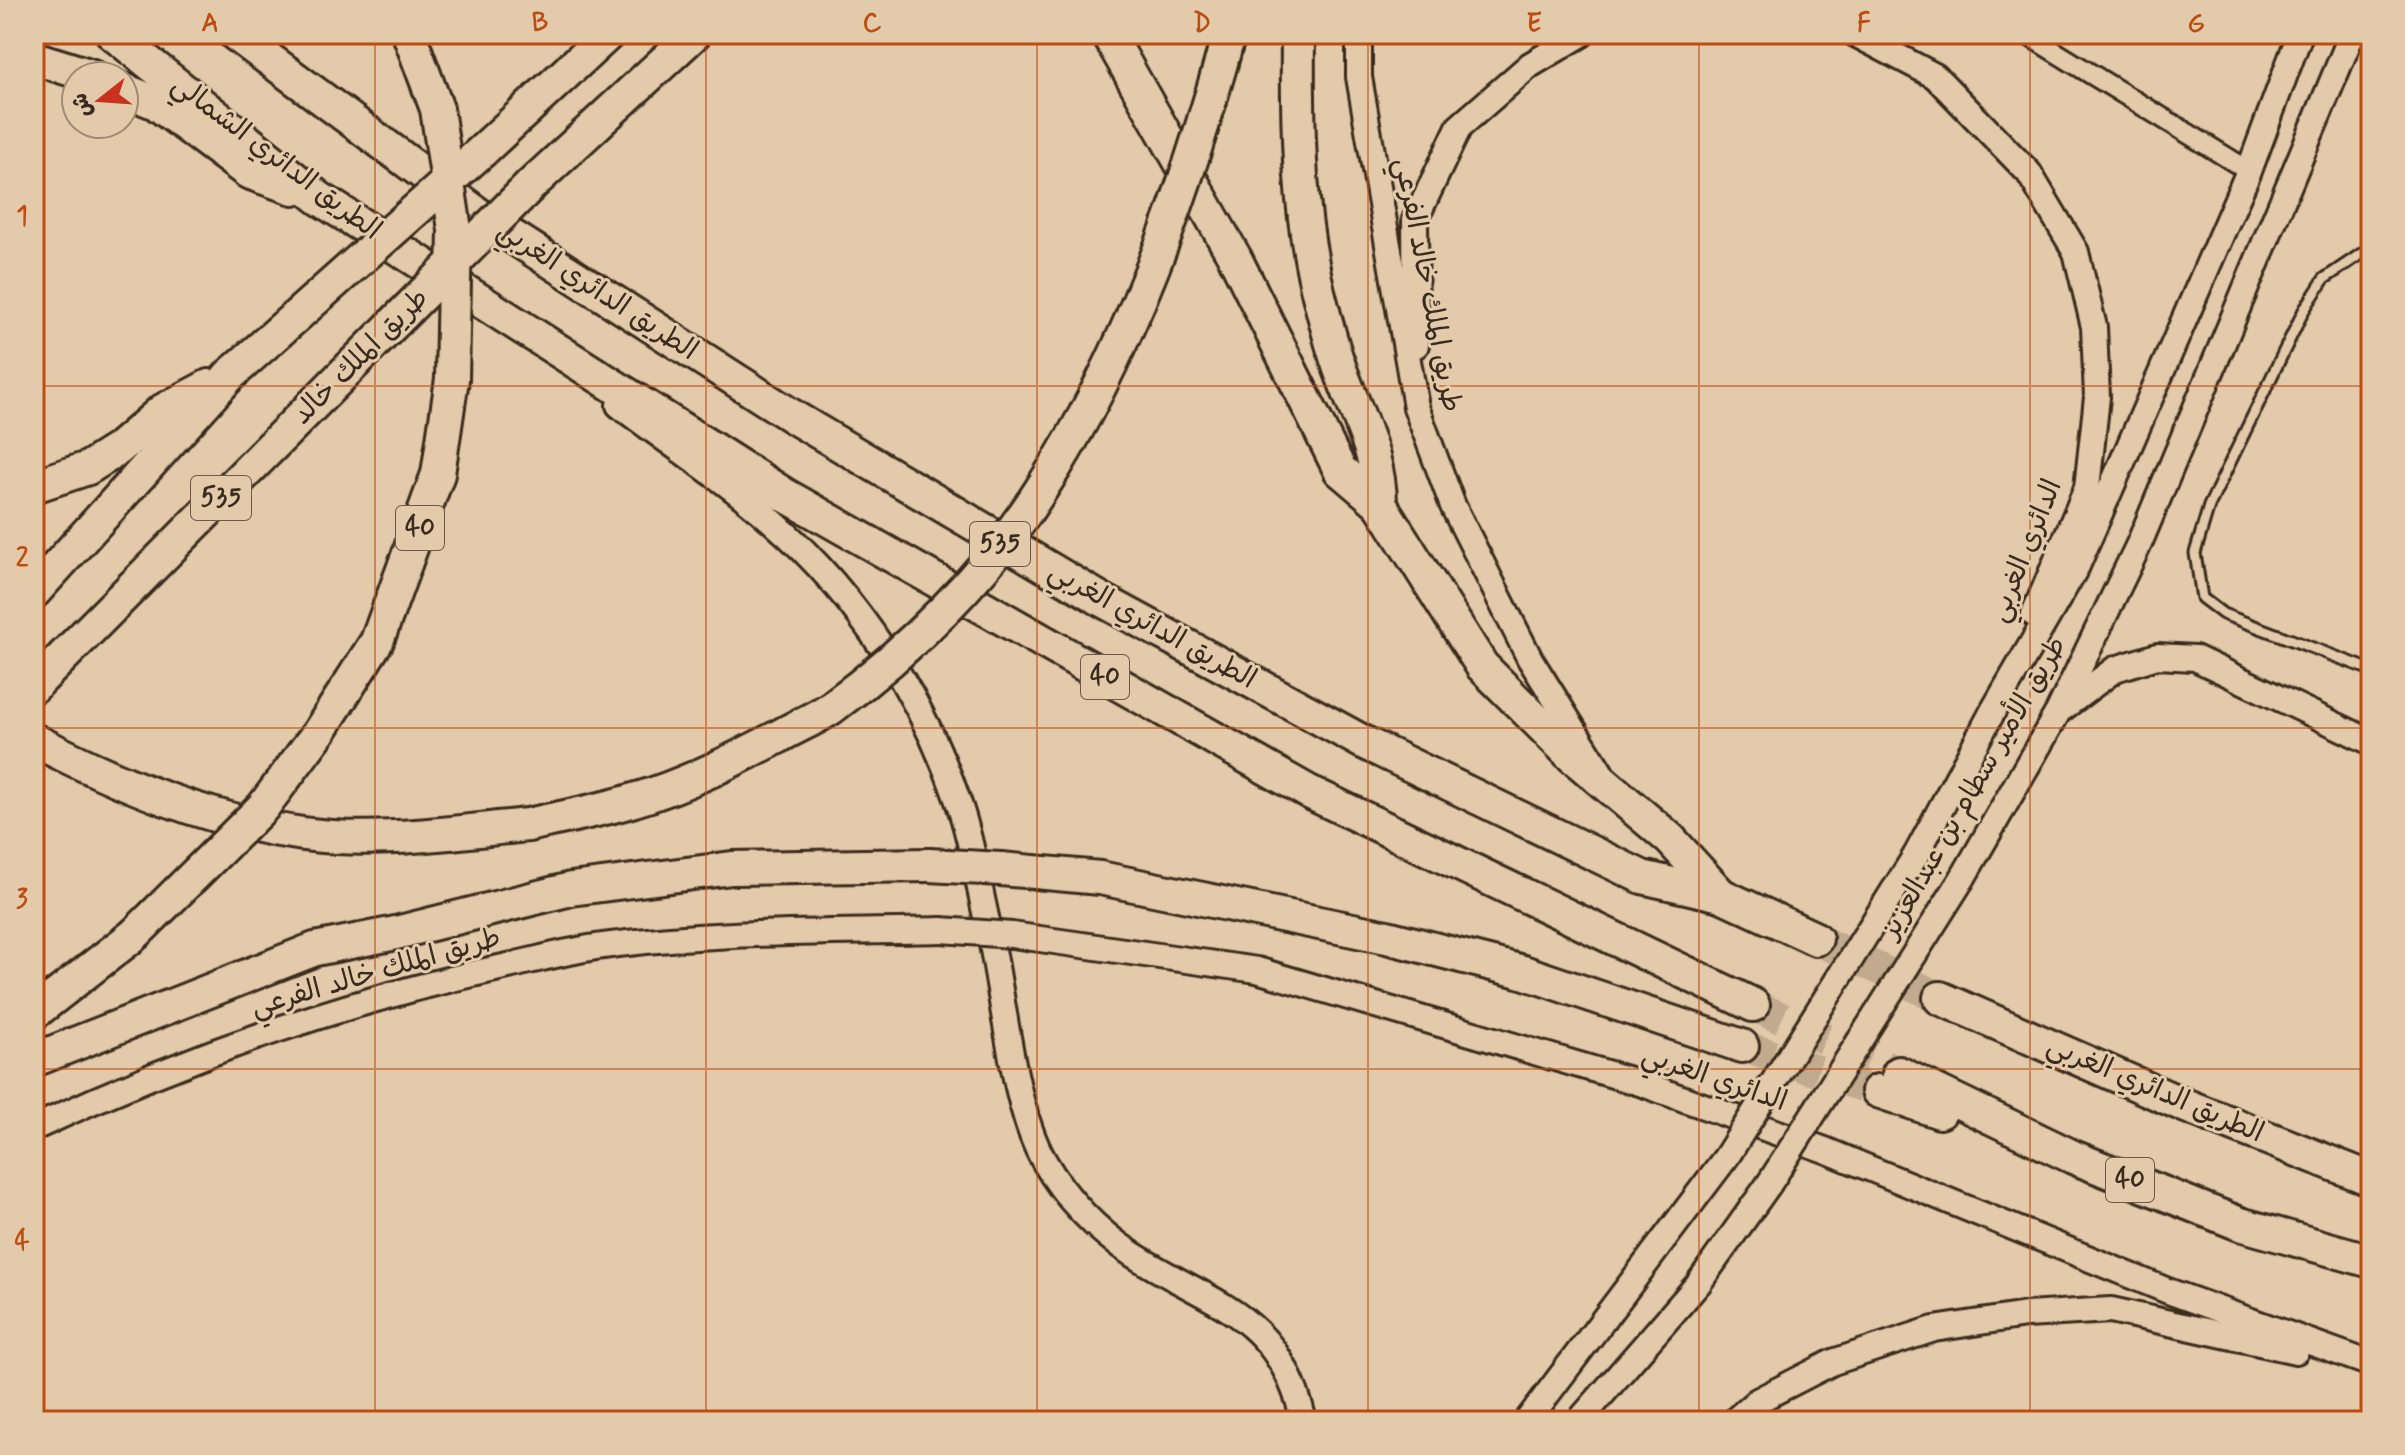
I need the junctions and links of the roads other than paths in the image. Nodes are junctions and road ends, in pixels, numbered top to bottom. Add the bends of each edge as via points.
1 (113, 34) edge
2 (235, 34) edge
3 (409, 34) edge
4 (608, 34) edge
5 (694, 34) edge
6 (1108, 34) edge
7 (1229, 34) edge
8 (1298, 34) edge
9 (1359, 34) edge
10 (1582, 34) edge
11 (1855, 34) edge
12 (2300, 34) edge
13 (2352, 34) edge
14 (2032, 36) edge
15 (34, 58) edge
16 (60, 66) edge
17 (140, 96) edge
18 (2249, 171) junction
19 (319, 198) junction
20 (2371, 254) edge
21 (483, 303) junction
22 (230, 375) junction
23 (1416, 407) junction
24 (34, 486) edge
25 (1380, 504) junction
26 (34, 592) edge
27 (2371, 670) edge
28 (34, 686) edge
29 (1994, 709) junction
30 (2058, 712) junction
31 (34, 740) edge
32 (2371, 742) edge
33 (1611, 789) junction
34 (1721, 895) junction
35 (1012, 935) joint
36 (1816, 939) tunnel mouth
37 (1940, 998) tunnel mouth
38 (1753, 1005) tunnel mouth
39 (34, 1013) edge
40 (1742, 1046) tunnel mouth
41 (34, 1060) edge
42 (1888, 1082) tunnel mouth
43 (34, 1128) edge
44 (2371, 1179) edge
45 (2371, 1261) edge
46 (2371, 1366) edge
47 (1304, 1421) edge
48 (1527, 1421) edge
49 (1579, 1421) edge
50 (1734, 1421) edge

1 - 19 highway, الطريق الدائري الشمالي / 40
2 - 34 highway, الطريق الدائري الغربي / 40 via 482,217 808,426 1118,609 1365,743 1628,871
3 - 39 highway, 40, bridge via 437,109 455,230 452,379 438,474 409,563 377,641 263,807 134,935
4 - 22 highway, 535, bridge
5 - 28 highway, طريق الملك خالد / 535, bridge via 532,184
6 - 25 highway via 1235,258 1340,470
7 - 31 highway, 535, bridge via 1179,200 1142,293 1040,491 983,567 920,632 829,709 735,759 635,800 528,825 403,837 304,834 197,811 88,768
8 - 25 highway via 1301,168 1309,243 1341,373 1380,472
9 - 23 street, طريق الملك خالد الفرعي via 1359,77
10 - 23 street via 1530,65 1459,127 1415,220
11 - 29 street, الدائري الغربي via 1935,76 2029,173 2076,252 2094,327 2097,397 2087,488
12 - 18 street, طريق الأمير سطام بن عبدالعزيز
13 - 30 street, طريق الأمير سطام بن عبدالعزيز via 2145,530
14 - 18 street
15 - 16 highway
17 - 19 highway, 40 via 248,172
18 - 29 street, طريق الأمير سطام بن عبدالعزيز via 2077,566
19 - 21 highway, الطريق الدائري الشمالي / 40
20 - 27 lane via 2361,254 2324,279 2304,310 2209,506 2195,553 2202,598 2223,614
21 - 38 highway, 40 via 785,495 1309,792
21 - 47 street via 774,522 852,606 896,666 960,805 1023,1106 1043,1160 1079,1211 1131,1253 1242,1316 1281,1356
22 - 24 highway via 162,411 88,468
22 - 26 highway, 535
23 - 33 street, طريق الملك خالد الفرعي via 1453,506 1530,659
25 - 33 highway via 1482,666
29 - 48 street, طريق الأمير سطام بن عبدالعزيز, bridge via 1916,855 1727,1156
30 - 32 street via 2115,669 2157,656 2195,658
30 - 49 street, طريق الأمير سطام بن عبدالعزيز, bridge via 1962,879 1769,1184 1698,1284
33 - 34 highway via 1670,839
34 - 36 highway, الطريق الدائري الغربي / 40
35 - 43 street, طريق الملك خالد الفرعي, bridge via 941,930 777,934 602,946 442,980 251,1039
35 - 46 street, الدائري الغربي via 1257,970 1640,1083 1825,1150 2168,1291
37 - 44 highway, الطريق الدائري الغربي via 2184,1105
40 - 41 highway, bridge via 1523,972 1387,937 1100,878 929,865 732,868 571,889 315,949
42 - 45 highway, 40 via 2240,1224
46 - 50 street via 2111,1310 2026,1315 1934,1329 1833,1362 1757,1401

